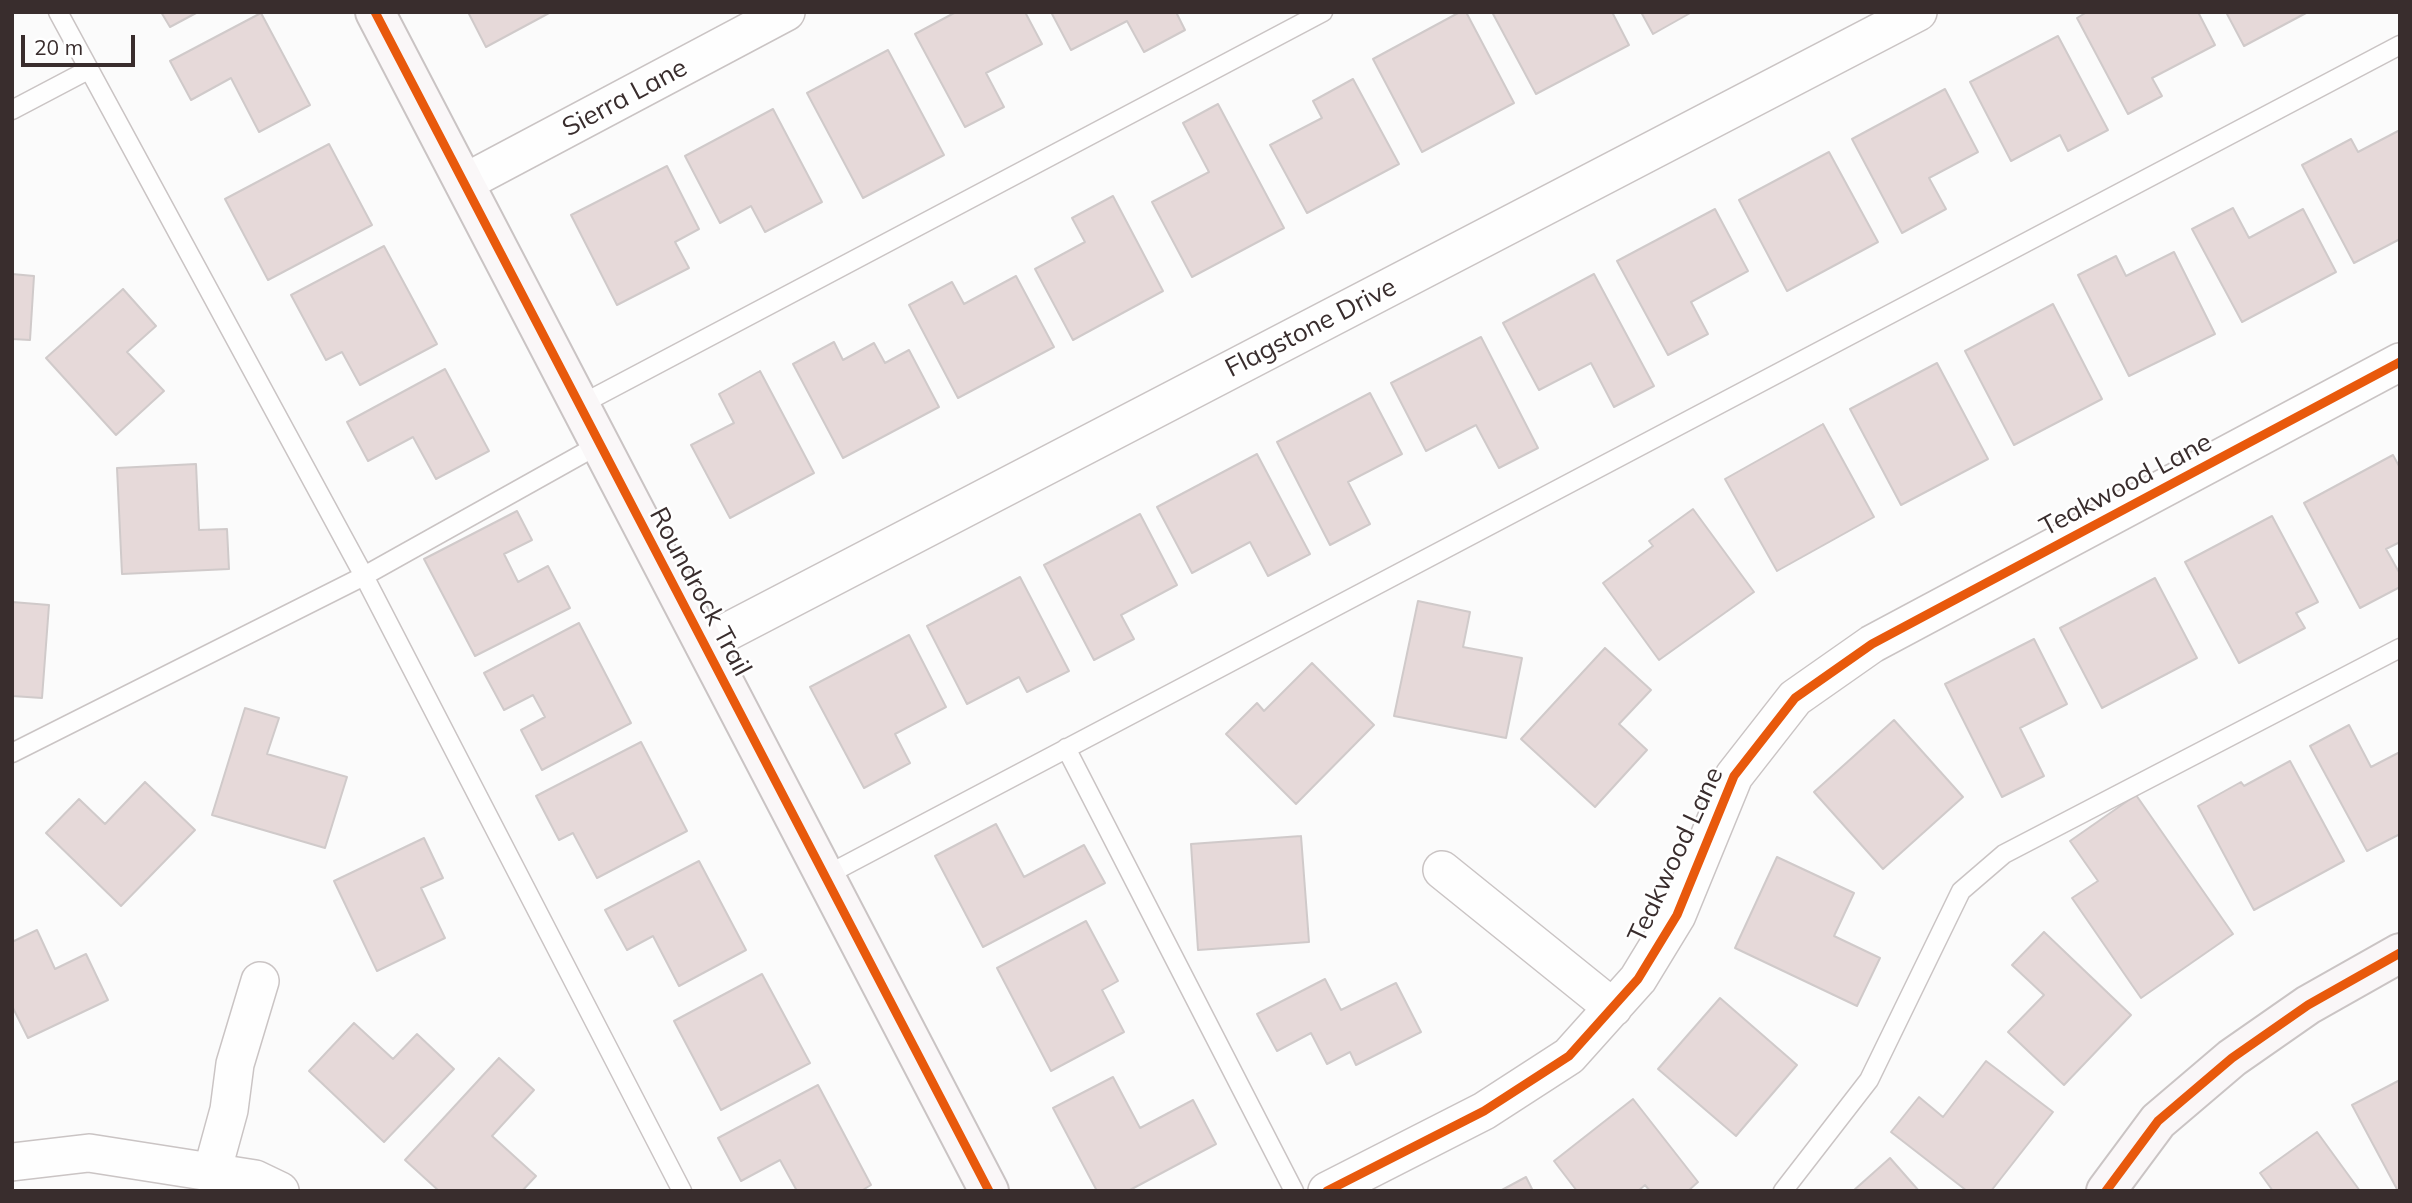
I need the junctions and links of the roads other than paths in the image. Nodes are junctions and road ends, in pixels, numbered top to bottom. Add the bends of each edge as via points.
1 (58, 12) edge
2 (375, 12) edge
3 (786, 12) edge
4 (1323, 12) edge
5 (1918, 12) edge
6 (2400, 45) edge
7 (88, 70) junction
8 (12, 110) edge
9 (464, 183) junction
10 (2400, 362) edge
11 (580, 405) junction
12 (600, 444) junction
13 (364, 576) junction
14 (704, 644) junction
15 (2400, 648) edge
16 (1066, 748) junction
17 (12, 753) edge
18 (1442, 870) dead end
19 (825, 876) junction
20 (2400, 953) edge
21 (260, 981) dead end
22 (1613, 1008) junction
23 (12, 1162) edge
24 (212, 1171) junction
25 (280, 1191) edge
26 (682, 1191) edge
27 (989, 1191) edge
28 (1294, 1191) edge
29 (1327, 1191) edge
30 (1783, 1191) edge
31 (2106, 1191) edge

1 - 7 lane
2 - 9 street, Roundrock Trail
3 - 9 street, Sierra Lane
4 - 11 lane
5 - 14 street, Flagstone Drive
6 - 16 lane
7 - 8 lane
7 - 13 lane
9 - 11 street, Roundrock Trail
10 - 22 street, Teakwood Lane via 1872,644 1795,698 1734,776 1677,915 1638,979
11 - 12 street, Roundrock Trail
12 - 13 lane
12 - 14 street, Roundrock Trail
13 - 17 lane
13 - 26 lane
14 - 19 street, Roundrock Trail
15 - 30 lane via 2004,854 1961,891 1869,1080
16 - 19 lane
16 - 28 lane
18 - 22 street
19 - 27 street, Roundrock Trail
20 - 31 street via 2308,1005 2232,1058 2158,1121
21 - 24 street via 235,1064 229,1110
22 - 29 street, Teakwood Lane via 1569,1056 1484,1111
23 - 24 street via 89,1153
24 - 25 street via 255,1179

